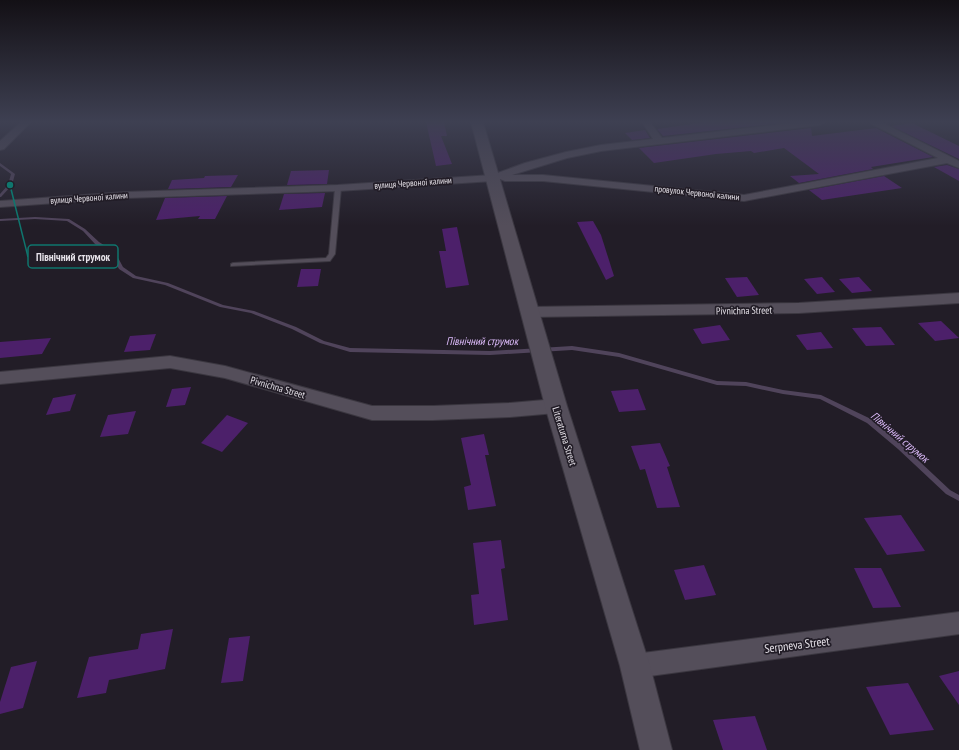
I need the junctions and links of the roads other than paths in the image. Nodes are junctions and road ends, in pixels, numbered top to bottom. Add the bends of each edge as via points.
1 (487, 157) edge
2 (559, 157) edge
3 (940, 157) edge
4 (946, 160) junction
5 (959, 165) edge
6 (493, 178) junction
7 (338, 188) junction
8 (0, 204) edge
9 (234, 265) dead end
10 (959, 298) edge
11 (529, 312) junction
12 (0, 378) edge
13 (556, 406) junction
14 (959, 623) edge
15 (635, 666) junction
16 (656, 750) edge

1 - 6 street, Literaturna Street
2 - 6 street, вулиця Червоної калини
3 - 4 street
4 - 5 street
4 - 6 street, провулок Червоної калини via 744,198 543,178
6 - 7 street, вулиця Червоної калини
6 - 11 street, Literaturna Street
7 - 8 street, вулиця Червоної калини via 125,195
7 - 9 lane via 332,254 328,260
10 - 11 street, Pivnichna Street via 799,308
11 - 13 street, Literaturna Street
12 - 13 street, Pivnichna Street via 170,362 225,372 372,413 433,413
13 - 15 street, Literaturna Street
14 - 15 street, Serpneva Street
15 - 16 street, Literaturna Street

